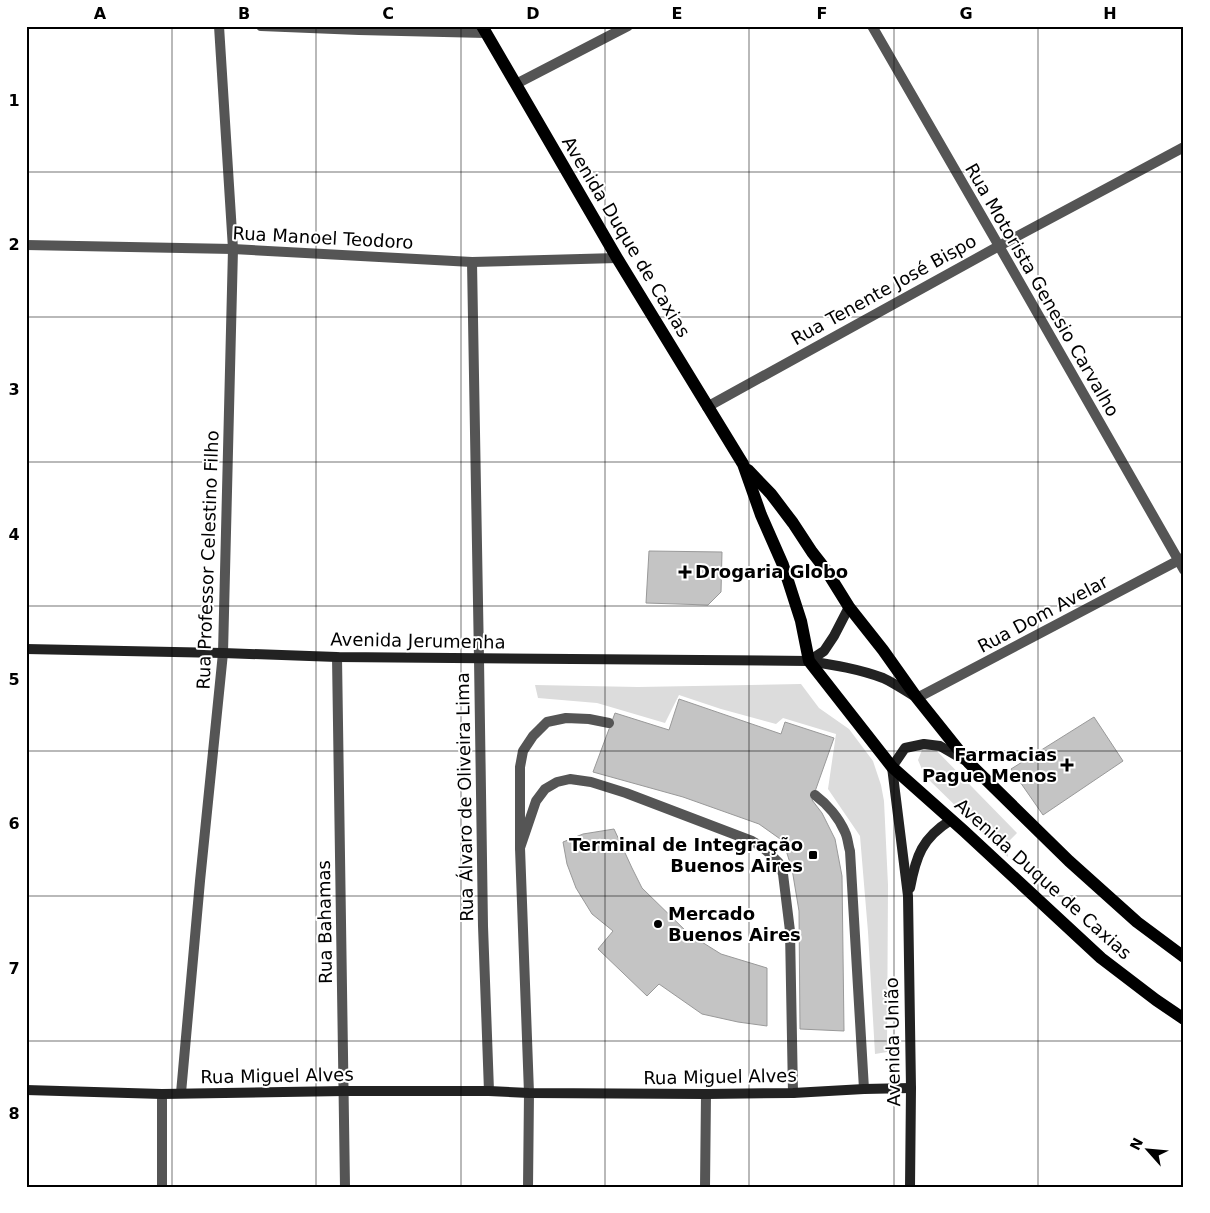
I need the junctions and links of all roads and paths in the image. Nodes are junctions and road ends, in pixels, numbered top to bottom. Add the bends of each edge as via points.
1 (219, 26) edge
2 (261, 26) edge
3 (628, 26) edge
4 (872, 26) edge
5 (484, 29) edge
6 (516, 84) junction
7 (1184, 147) edge
8 (26, 244) edge
9 (999, 246) junction
10 (233, 249) junction
11 (617, 258) junction
12 (472, 262) junction
13 (707, 407) junction
14 (743, 464) junction
15 (1182, 563) edge
16 (849, 607) junction
17 (26, 649) edge
18 (223, 653) junction
19 (337, 657) junction
20 (480, 659) junction
21 (809, 661) junction
22 (917, 698) junction
23 (609, 723) dead end
24 (969, 763) junction
25 (892, 767) junction
26 (815, 795) dead end
27 (951, 820) junction
28 (520, 848) junction
29 (908, 896) junction
30 (1184, 957) edge
31 (1184, 1020) edge
32 (911, 1088) junction
33 (864, 1089) junction
34 (26, 1090) edge
35 (344, 1091) junction
36 (489, 1091) junction
37 (181, 1093) junction
38 (529, 1093) junction
39 (793, 1093) junction
40 (162, 1094) junction
41 (706, 1094) junction
42 (162, 1187) edge
43 (345, 1187) edge
44 (528, 1187) edge
45 (705, 1187) edge
46 (910, 1187) edge

1 - 10 street, Rua Professor Celestino Filho
2 - 5 street via 359,30
3 - 6 street
4 - 9 street, Rua Motorista Genesio Carvalho
5 - 6 main road, Avenida Duque de Caxias
6 - 11 main road, Avenida Duque de Caxias
7 - 9 street, Rua Tenente José Bispo
8 - 10 street, Rua Manoel Teodoro
9 - 13 street, Rua Tenente José Bispo
9 - 15 street, Rua Motorista Genesio Carvalho
10 - 12 street, Rua Manoel Teodoro
10 - 18 street, Rua Professor Celestino Filho
11 - 12 street, Rua Manoel Teodoro
11 - 13 main road, Avenida Duque de Caxias
12 - 20 street, Rua Álvaro de Oliveira Lima
13 - 14 main road, Avenida Duque de Caxias
14 - 16 main road, Avenida Duque de Caxias via 793,523
14 - 21 main road, Avenida Duque de Caxias via 764,524 783,565 801,621
15 - 22 street, Rua Dom Avelar
16 - 21 main road via 824,650
16 - 22 main road, Avenida Duque de Caxias
17 - 18 main road, Avenida Jerumenha
18 - 19 main road, Avenida Jerumenha
18 - 37 street, Rua Professor Celestino Filho
19 - 20 main road, Avenida Jerumenha
19 - 35 street, Rua Bahamas
20 - 21 main road, Avenida Jerumenha
20 - 36 street, Rua Álvaro de Oliveira Lima via 483,926
21 - 22 main road, Avenida Jerumenha via 852,668 886,679
21 - 25 main road, Avenida Duque de Caxias
22 - 24 main road, Avenida Duque de Caxias
23 - 28 street via 566,718 547,722 533,736 523,751 520,767
24 - 25 main road via 940,746 924,744 905,748
24 - 30 main road, Avenida Duque de Caxias via 1103,892
25 - 27 main road, Avenida Duque de Caxias
25 - 29 main road, Avenida União
26 - 33 street via 836,817 845,832 850,851
27 - 29 main road, Avenida União via 938,828 924,845 914,863
27 - 31 main road, Avenida Duque de Caxias via 1101,958
28 - 38 street
28 - 39 street via 536,801 545,789 570,779 626,793 762,846 778,863 783,874 790,931
29 - 32 main road, Avenida União
32 - 33 main road, Rua Miguel Alves
32 - 46 main road, Avenida União
33 - 39 main road, Rua Miguel Alves
34 - 40 main road, Rua Miguel Alves
35 - 36 main road, Rua Miguel Alves
35 - 37 main road, Rua Miguel Alves
35 - 43 street, Rua Bahamas
36 - 38 main road, Rua Miguel Alves
37 - 40 main road, Rua Miguel Alves
38 - 41 main road, Rua Miguel Alves
38 - 44 street
39 - 41 main road, Rua Miguel Alves
40 - 42 street
41 - 45 street

